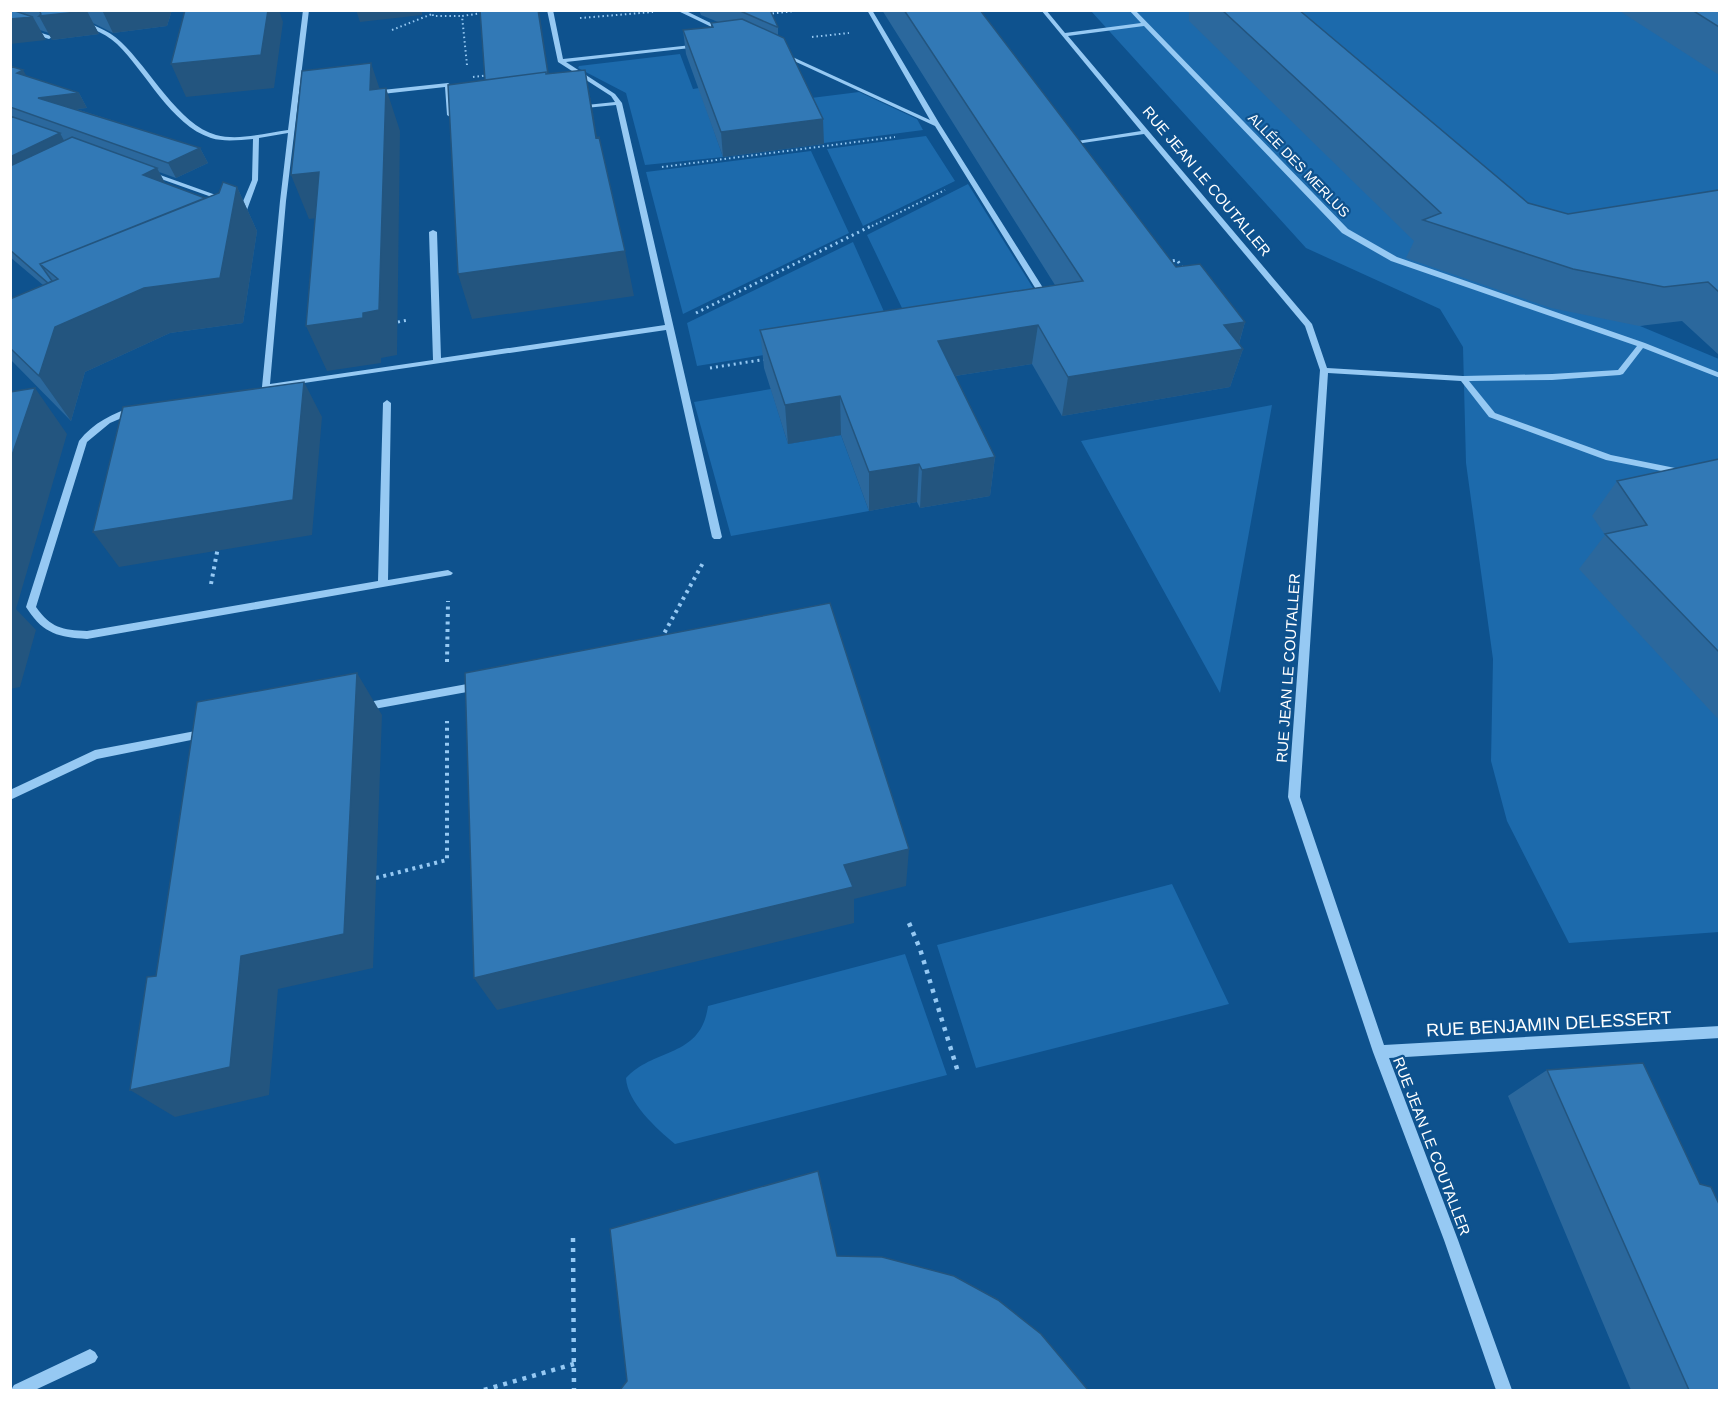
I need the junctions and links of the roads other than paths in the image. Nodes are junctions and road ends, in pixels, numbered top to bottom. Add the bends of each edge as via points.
1 (71, 10) edge
2 (306, 10) edge
3 (550, 10) edge
4 (678, 10) edge
5 (869, 10) edge
6 (1043, 10) edge
7 (1131, 10) edge
8 (1145, 24) junction
9 (10, 25) edge
10 (724, 30) edge
11 (1064, 35) junction
12 (49, 37) edge
13 (710, 43) edge
14 (775, 51) edge
15 (560, 61) junction
16 (363, 94) edge
17 (306, 100) edge
18 (295, 102) junction
19 (619, 103) junction
20 (574, 108) edge
21 (451, 123) edge
22 (939, 128) junction
23 (291, 131) junction
24 (1146, 132) junction
25 (1064, 135) edge
26 (256, 136) junction
27 (1071, 144) junction
28 (1078, 153) edge
29 (145, 171) edge
30 (243, 207) junction
31 (238, 224) dead end
32 (433, 232) dead end
33 (1050, 305) edge
34 (669, 327) junction
35 (1642, 345) junction
36 (436, 362) junction
37 (1324, 370) junction
38 (1719, 376) edge
39 (1463, 379) junction
40 (266, 387) junction
41 (255, 389) edge
42 (387, 403) dead end
43 (146, 407) edge
44 (1686, 473) edge
45 (717, 537) road end
46 (448, 573) road end
47 (383, 584) junction
48 (493, 683) edge
49 (352, 708) edge
50 (223, 730) edge
51 (10, 795) edge
52 (1719, 1032) edge
53 (1380, 1052) junction
54 (90, 1357) dead end
55 (19, 1390) edge
56 (1504, 1390) edge

1 - 26 street via 70,17 118,42 188,122 211,136
2 - 18 street
3 - 15 street
4 - 10 street
5 - 22 street
6 - 11 street, RUE JEAN LE COUTALLER
7 - 8 street, ALLÉE DES MERLUS
8 - 11 street
8 - 35 street, ALLÉE DES MERLUS via 1345,231 1394,259
9 - 12 street
11 - 24 street, RUE JEAN LE COUTALLER
13 - 15 street
14 - 22 street
15 - 19 street via 613,95
16 - 21 street via 447,85
17 - 18 street
18 - 23 street
19 - 20 street
19 - 34 street
22 - 33 street
23 - 26 street
23 - 40 street
24 - 27 street
24 - 37 street, RUE JEAN LE COUTALLER via 1309,326
25 - 27 street
26 - 30 street via 255,180
27 - 28 street
29 - 30 street
30 - 31 street
32 - 36 street
34 - 36 street
34 - 45 street
35 - 38 street, ALLÉE DES MERLUS
35 - 39 street via 1620,372
36 - 40 street
37 - 39 street
37 - 53 street, RUE JEAN LE COUTALLER via 1294,797
39 - 44 street via 1492,415 1609,458
40 - 41 street
42 - 47 street
43 - 47 street via 114,415 83,441 31,607 39,620 59,634 87,635
46 - 47 street
48 - 49 street
50 - 51 street via 95,755
52 - 53 street, RUE BENJAMIN DELESSERT
53 - 56 street, RUE JEAN LE COUTALLER
54 - 55 street

